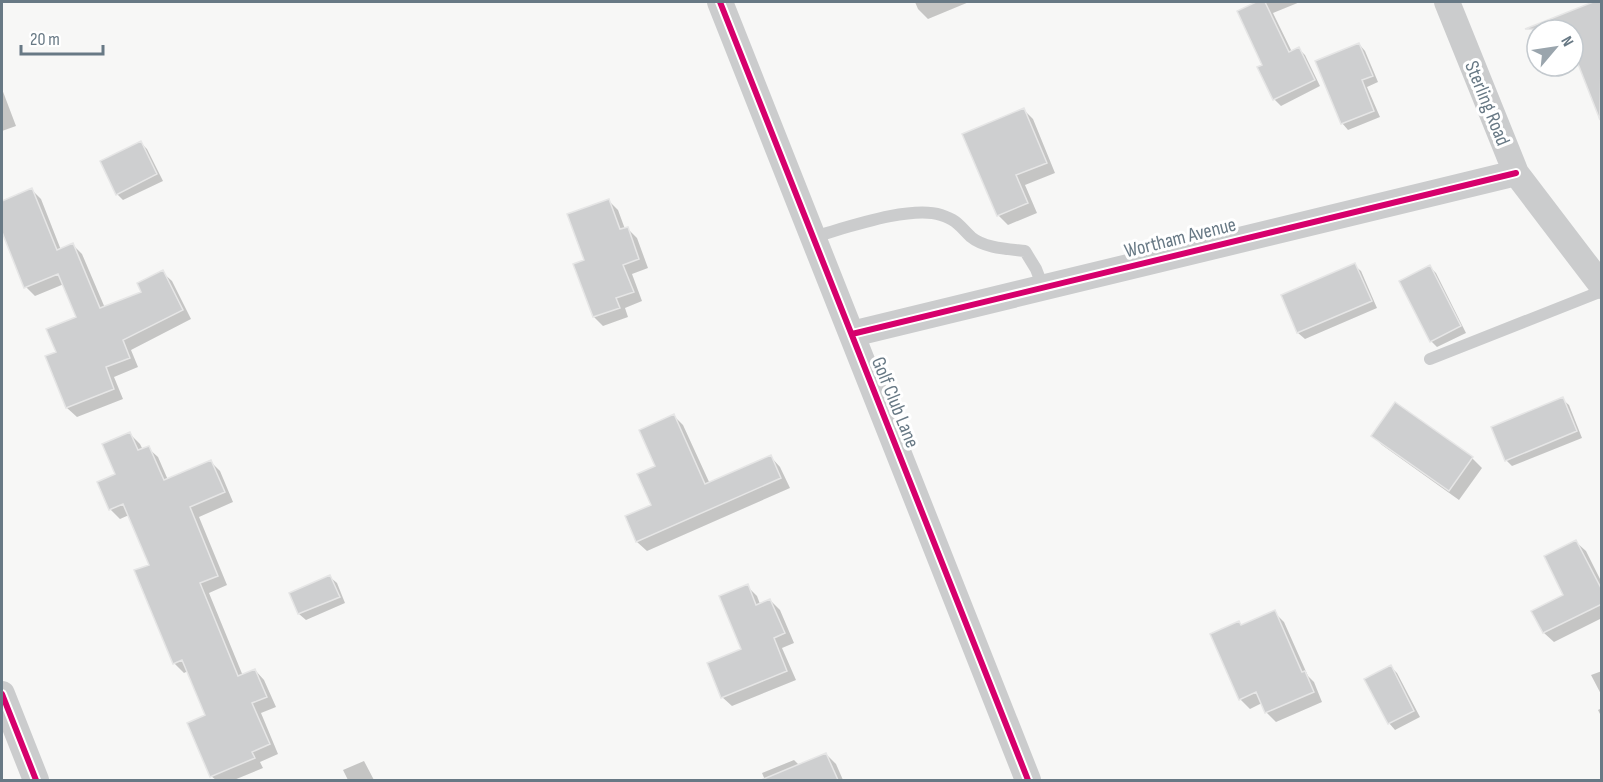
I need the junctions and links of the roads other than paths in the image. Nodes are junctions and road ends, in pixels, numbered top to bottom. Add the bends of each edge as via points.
1 (720, 2) edge
2 (1447, 2) edge
3 (1516, 173) junction
4 (813, 237) junction
5 (1602, 286) edge
6 (1043, 288) junction
7 (1602, 291) edge
8 (852, 334) junction
9 (1431, 359) dead end
10 (2, 694) edge
11 (36, 780) edge
12 (1028, 780) edge

1 - 4 street, Golf Club Lane
2 - 3 street, Sterling Road
3 - 5 street, Sterling Road
3 - 6 street, Wortham Avenue
4 - 6 lane via 912,213 939,215 959,223 972,238 1025,251
4 - 8 street, Golf Club Lane
6 - 8 street, Wortham Avenue
7 - 9 lane
8 - 12 street, Golf Club Lane
10 - 11 street

